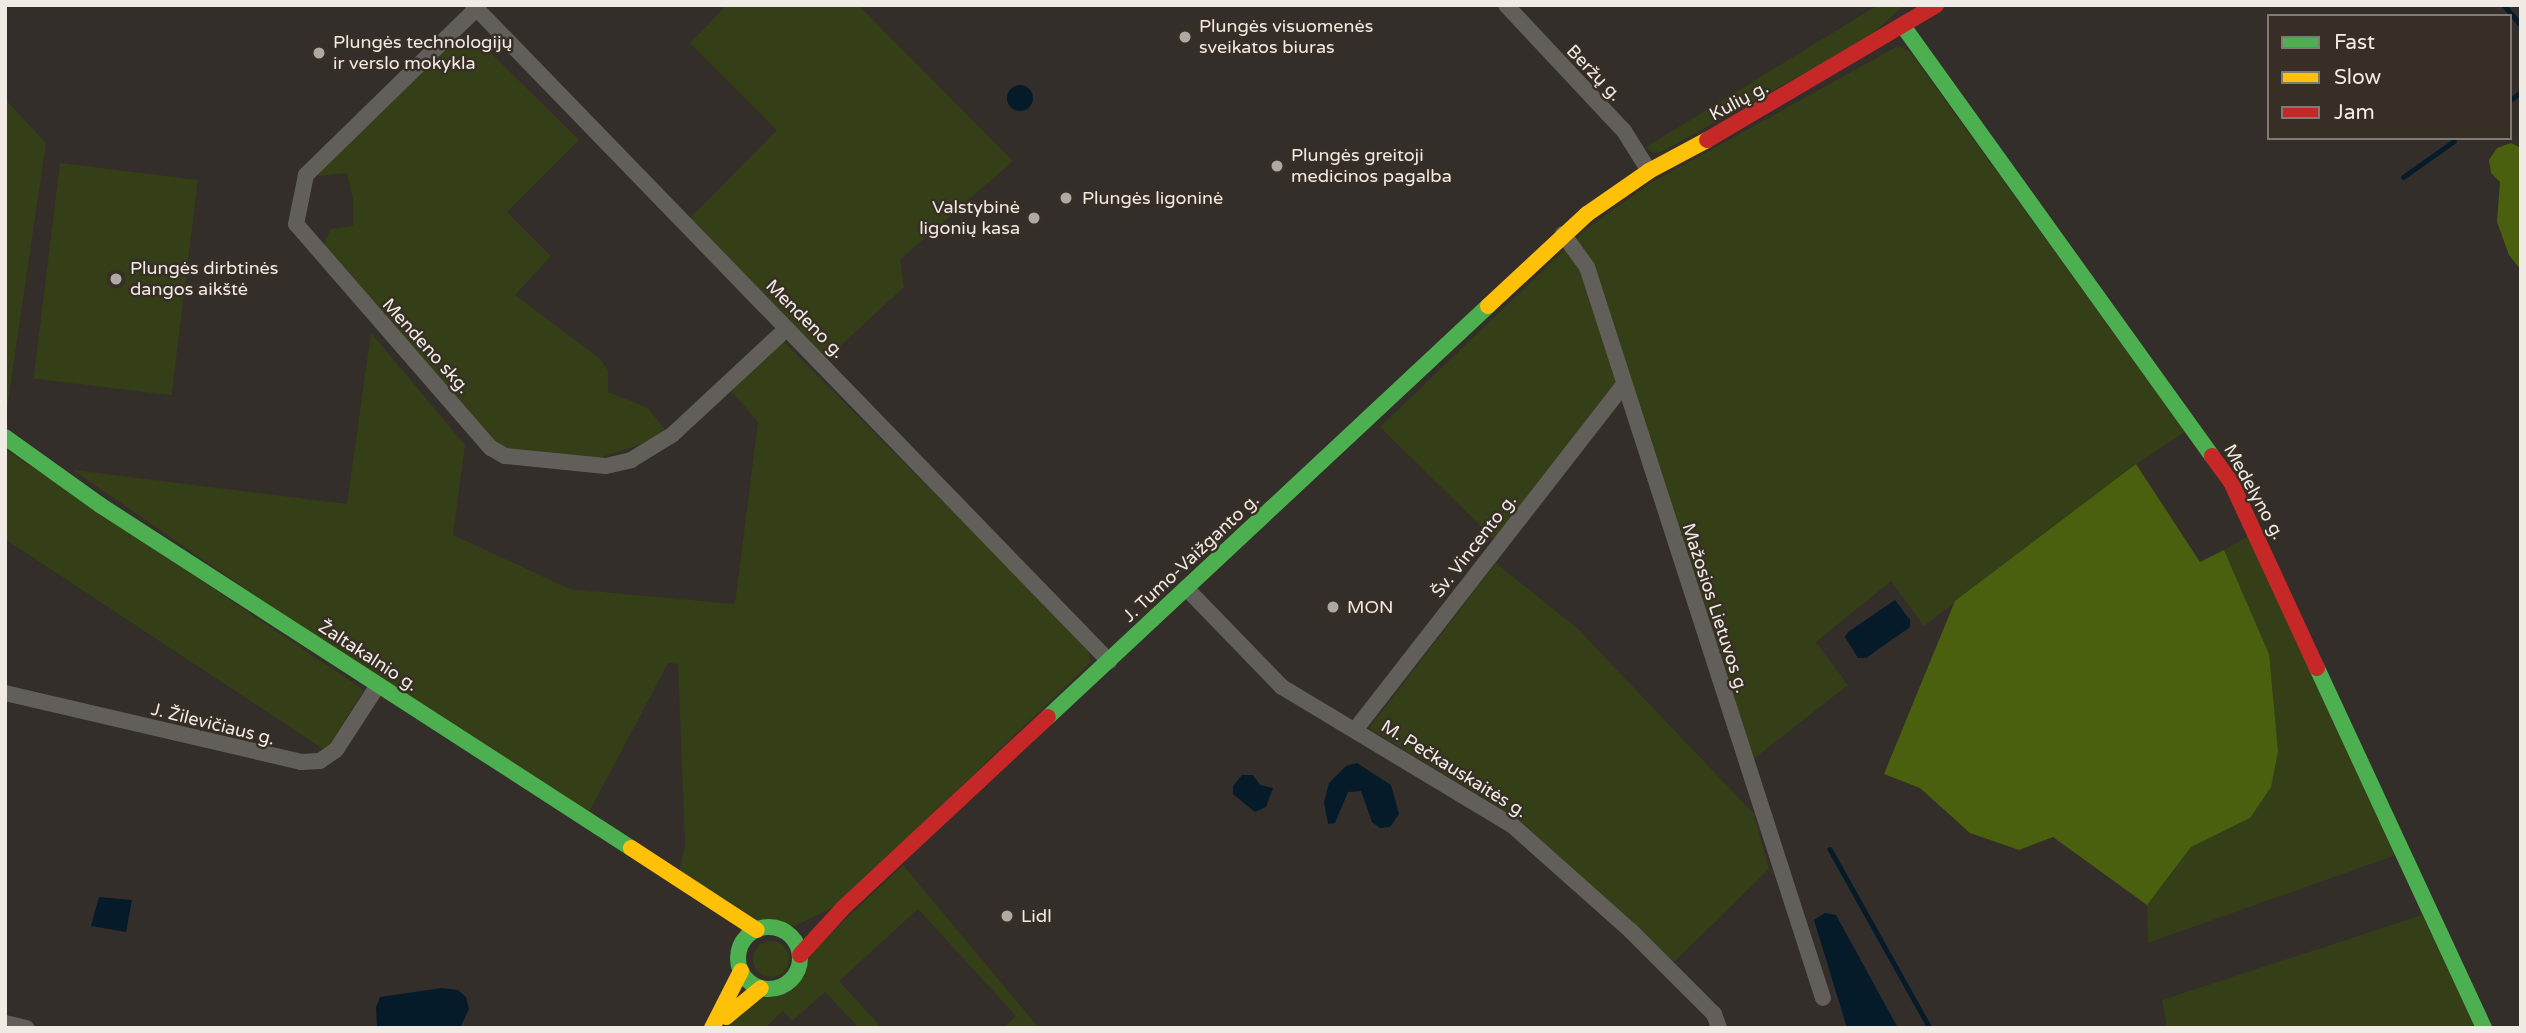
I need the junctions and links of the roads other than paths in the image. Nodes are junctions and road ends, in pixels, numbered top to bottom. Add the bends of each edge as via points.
1 (1506, 5) edge
2 (474, 7) edge
3 (1926, 8) edge
4 (1903, 26) junction
5 (1649, 171) junction
6 (1563, 234) junction
7 (786, 329) junction
8 (1623, 387) junction
9 (5, 437) edge
10 (1186, 588) junction
11 (1109, 661) junction
12 (378, 685) junction
13 (5, 693) edge
14 (1355, 730) junction
15 (710, 904) junction
16 (843, 908) junction
17 (757, 930) junction
18 (788, 934) junction
19 (742, 946) junction
20 (800, 955) junction
21 (741, 971) junction
22 (761, 988) junction
23 (1824, 998) dead end
24 (5, 1023) edge
25 (26, 1028) edge
26 (712, 1028) edge
27 (1719, 1028) edge
28 (2484, 1028) edge

1 - 5 street, Beržų g. via 1624,131
2 - 7 street, Mendeno g.
2 - 7 street, Mendeno skg. via 306,175 296,224 491,448 505,456 606,466 631,460 672,435
3 - 4 main road, Kulių g.
4 - 5 main road, Kulių g. via 1775,104
4 - 28 main road, Medelyno g. via 2231,482
5 - 6 main road, Kulių g.
6 - 8 street, Mažosios Lietuvos g. via 1587,267
6 - 10 main road, J. Tumo-Vaižganto g.
7 - 11 street, Mendeno g.
8 - 14 street, Šv. Vincento g.
8 - 23 street, Mažosios Lietuvos g.
9 - 12 main road, Žaltakalnio g. via 100,505
10 - 11 main road, J. Tumo-Vaižganto g.
10 - 14 street, M. Pečkauskaitės g. via 1282,687
11 - 16 main road, J. Tumo-Vaižganto g.
12 - 13 street, J. Žilevičiaus g. via 336,750 320,761 301,762
12 - 15 main road, Žaltakalnio g.
14 - 27 street, M. Pečkauskaitės g. via 1512,825 1630,930 1714,1014
15 - 17 main road, Žaltakalnio g.
15 - 19 main road, Žaltakalnio g.
16 - 18 main road, J. Tumo-Vaižganto g.
16 - 20 main road, J. Tumo-Vaižganto g.
17 - 18 main road via 772,928
17 - 19 main road
18 - 20 main road
19 - 21 main road
20 - 22 main road via 791,980
21 - 22 main road
21 - 26 main road
22 - 26 main road
24 - 25 street

